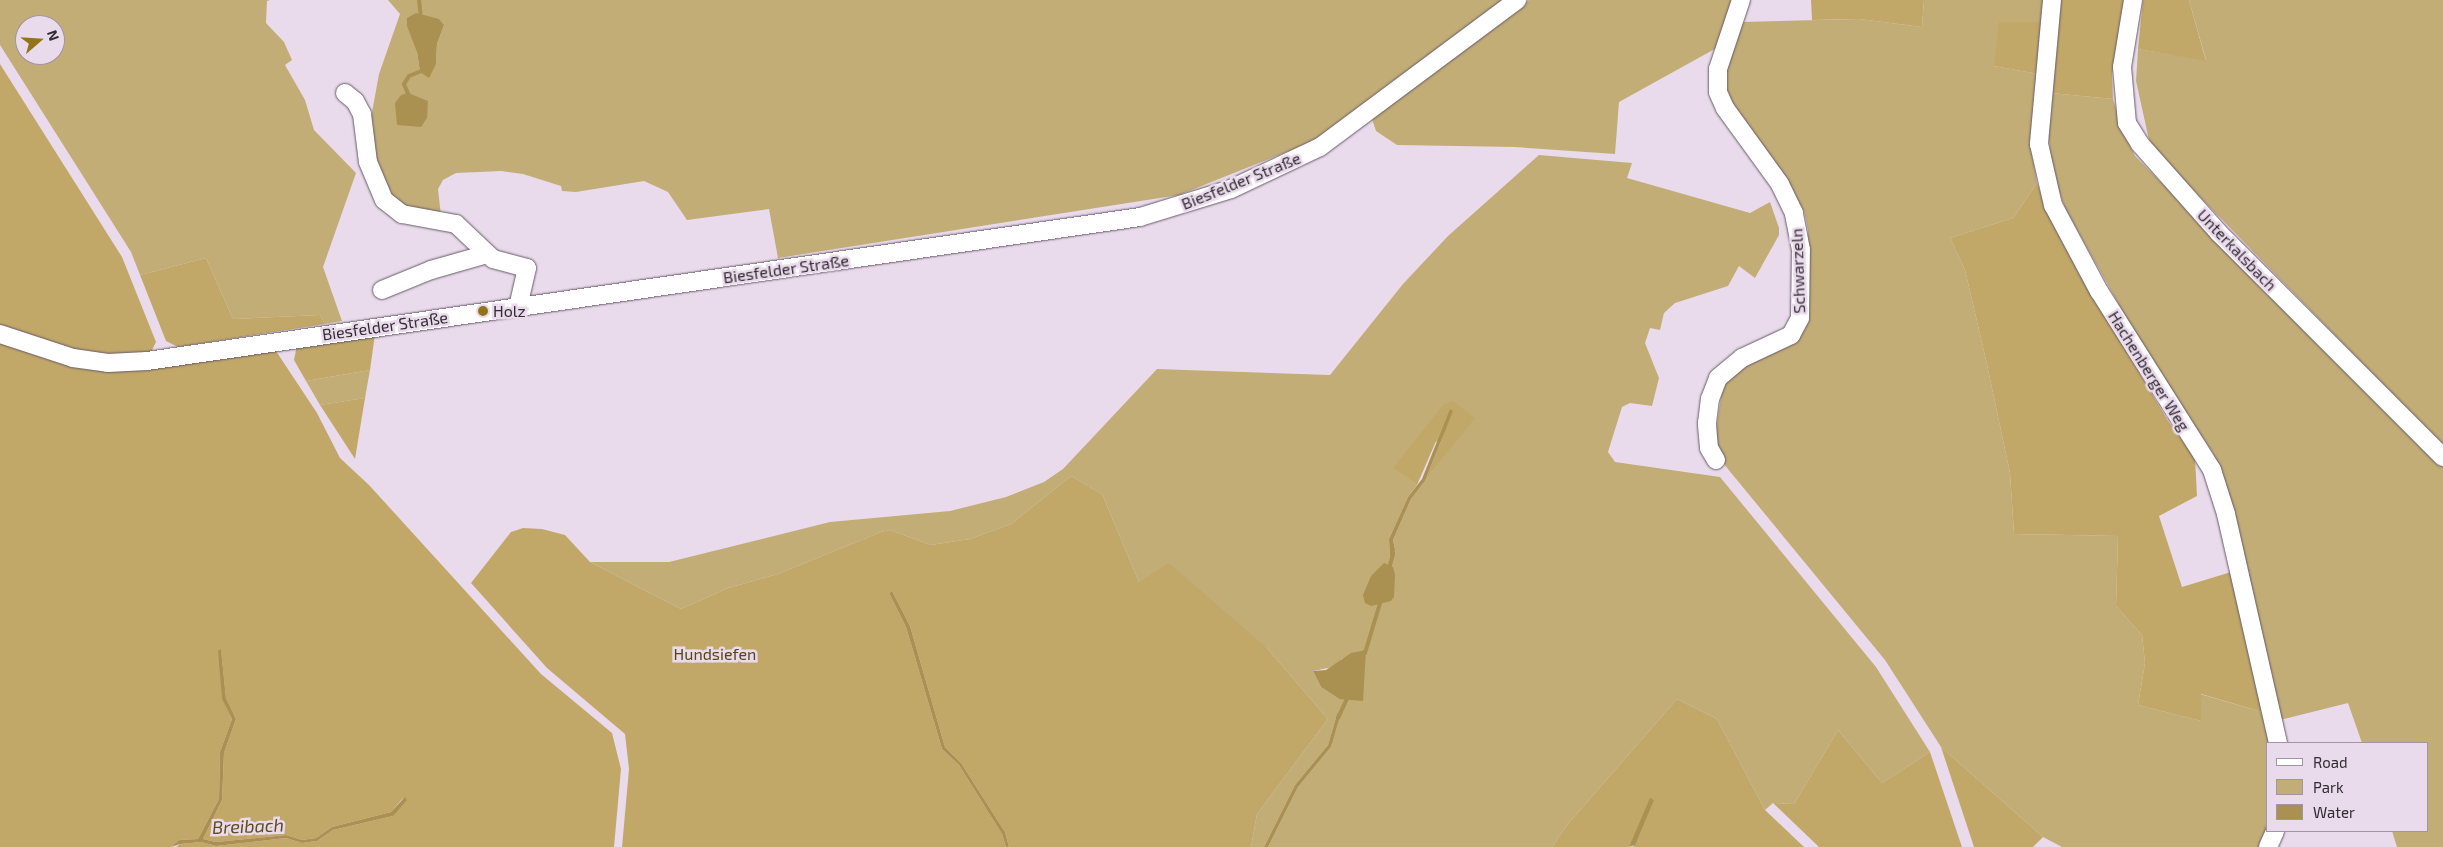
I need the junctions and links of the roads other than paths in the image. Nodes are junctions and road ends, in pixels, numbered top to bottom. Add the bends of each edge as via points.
1 (1517, 0) edge
2 (1741, 0) edge
3 (2052, 0) edge
4 (2133, 0) edge
5 (345, 93) dead end
6 (488, 254) junction
7 (382, 290) dead end
8 (518, 307) junction
9 (0, 334) edge
10 (2443, 457) edge
11 (1716, 460) dead end
12 (2278, 742) edge
13 (2275, 832) edge
14 (2268, 847) edge

1 - 8 street, Biesfelder Straße via 1320,147 1231,189 1168,210 1029,234
2 - 11 street, Schwarzeln via 1718,69 1718,92 1725,108 1780,184 1794,213 1801,250 1800,318 1791,335 1742,358 1718,378 1710,399 1707,424 1709,448
3 - 12 street, Hachenberger Weg via 2039,144 2053,205 2098,291 2205,458 2219,489
4 - 10 street, Unterkalsbach via 2122,68 2127,123 2140,144 2219,233
5 - 6 street via 362,114 368,162 384,200 402,214 456,224
6 - 7 street via 431,270
6 - 8 street via 500,262 527,268
8 - 9 street, Biesfelder Straße via 127,362 74,358
13 - 14 street

